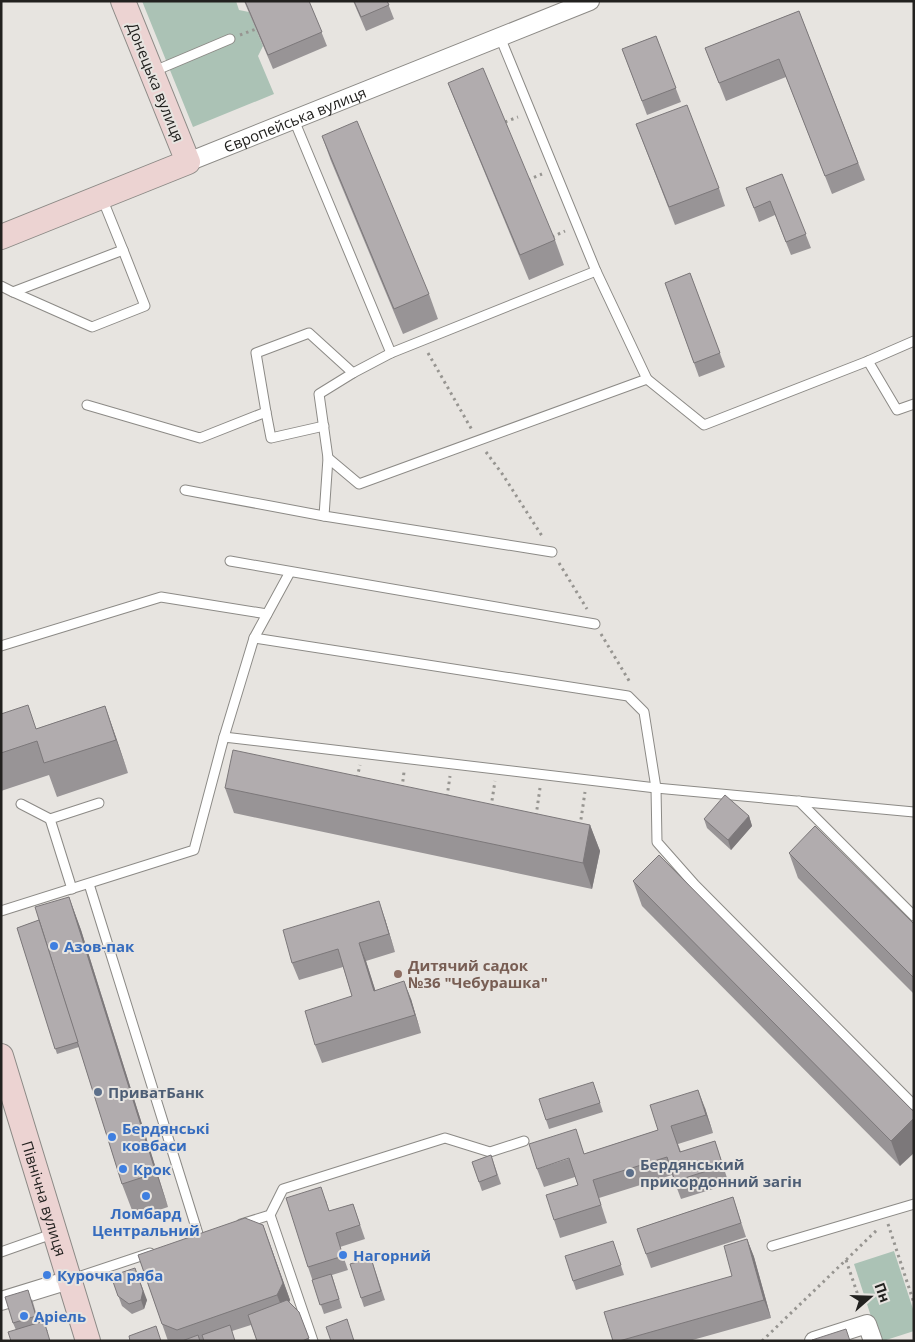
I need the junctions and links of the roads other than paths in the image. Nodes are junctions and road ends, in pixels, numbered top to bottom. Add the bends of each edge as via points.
1 (123, 1) edge
2 (590, 1) edge
3 (500, 37) junction
4 (230, 39) dead end
5 (152, 72) junction
6 (294, 120) junction
7 (188, 162) junction
8 (101, 197) junction
9 (1, 237) edge
10 (123, 250) junction
11 (596, 271) junction
12 (1, 286) edge
13 (13, 292) junction
14 (914, 341) edge
15 (391, 353) junction
16 (868, 361) junction
17 (353, 373) junction
18 (647, 379) junction
19 (914, 404) edge
20 (87, 405) dead end
21 (266, 412) junction
22 (324, 426) junction
23 (328, 458) junction
24 (185, 490) dead end
25 (324, 516) junction
26 (552, 552) road end
27 (230, 561) dead end
28 (290, 572) junction
29 (267, 614) junction
30 (596, 624) road end
31 (254, 638) junction
32 (1, 646) edge
33 (224, 737) junction
34 (656, 788) junction
35 (799, 801) junction
36 (99, 803) dead end
37 (21, 804) dead end
38 (914, 812) edge
39 (50, 819) junction
40 (89, 884) junction
41 (72, 889) junction
42 (1, 911) edge
43 (914, 916) edge
44 (1, 1056) edge
45 (6, 1089) edge
46 (914, 1105) edge
47 (524, 1141) dead end
48 (914, 1204) edge
49 (270, 1215) junction
50 (235, 1226) edge
51 (55, 1233) junction
52 (190, 1240) edge
53 (772, 1246) dead end
54 (162, 1249) edge
55 (1, 1252) edge
56 (69, 1280) junction
57 (1, 1301) edge
58 (88, 1341) edge
59 (313, 1341) edge
60 (814, 1341) edge
61 (872, 1341) edge

1 - 5 street, Донецька вулиця
2 - 3 street, Європейська вулиця
3 - 6 street, Європейська вулиця
3 - 11 lane
4 - 5 lane
5 - 7 street, Донецька вулиця
6 - 7 street, Європейська вулиця
6 - 15 lane
7 - 8 street, Європейська вулиця
8 - 9 street, Європейська вулиця
8 - 10 lane
10 - 13 lane
10 - 13 lane via 145,306 92,327
11 - 15 lane
11 - 18 lane
12 - 13 lane
14 - 16 lane
15 - 17 lane
16 - 18 lane via 704,425
16 - 19 lane via 896,410
17 - 21 lane via 309,334 256,353
17 - 22 lane via 319,394
18 - 23 lane via 359,484
20 - 21 lane via 200,438
21 - 22 lane via 271,438
22 - 23 lane
23 - 25 lane
24 - 25 lane
25 - 26 lane
27 - 28 lane
28 - 29 lane
28 - 30 lane
29 - 31 lane
29 - 32 lane via 161,597
31 - 33 lane
31 - 34 lane via 628,696 644,712
33 - 34 lane
33 - 40 lane via 194,850
34 - 35 lane
34 - 46 lane via 657,842 695,885
35 - 38 lane
35 - 43 lane
36 - 39 lane
37 - 39 lane
39 - 41 lane
40 - 41 lane
40 - 52 lane via 204,1236
41 - 42 lane
44 - 45 street, Північна вулиця
45 - 51 street, Північна вулиця
47 - 49 lane via 490,1152 444,1138 283,1190
48 - 53 lane
49 - 50 lane
49 - 59 lane
51 - 55 lane
51 - 56 street, Північна вулиця
54 - 56 lane
56 - 57 street
56 - 58 street, Північна вулиця
60 - 61 street via 867,1324

